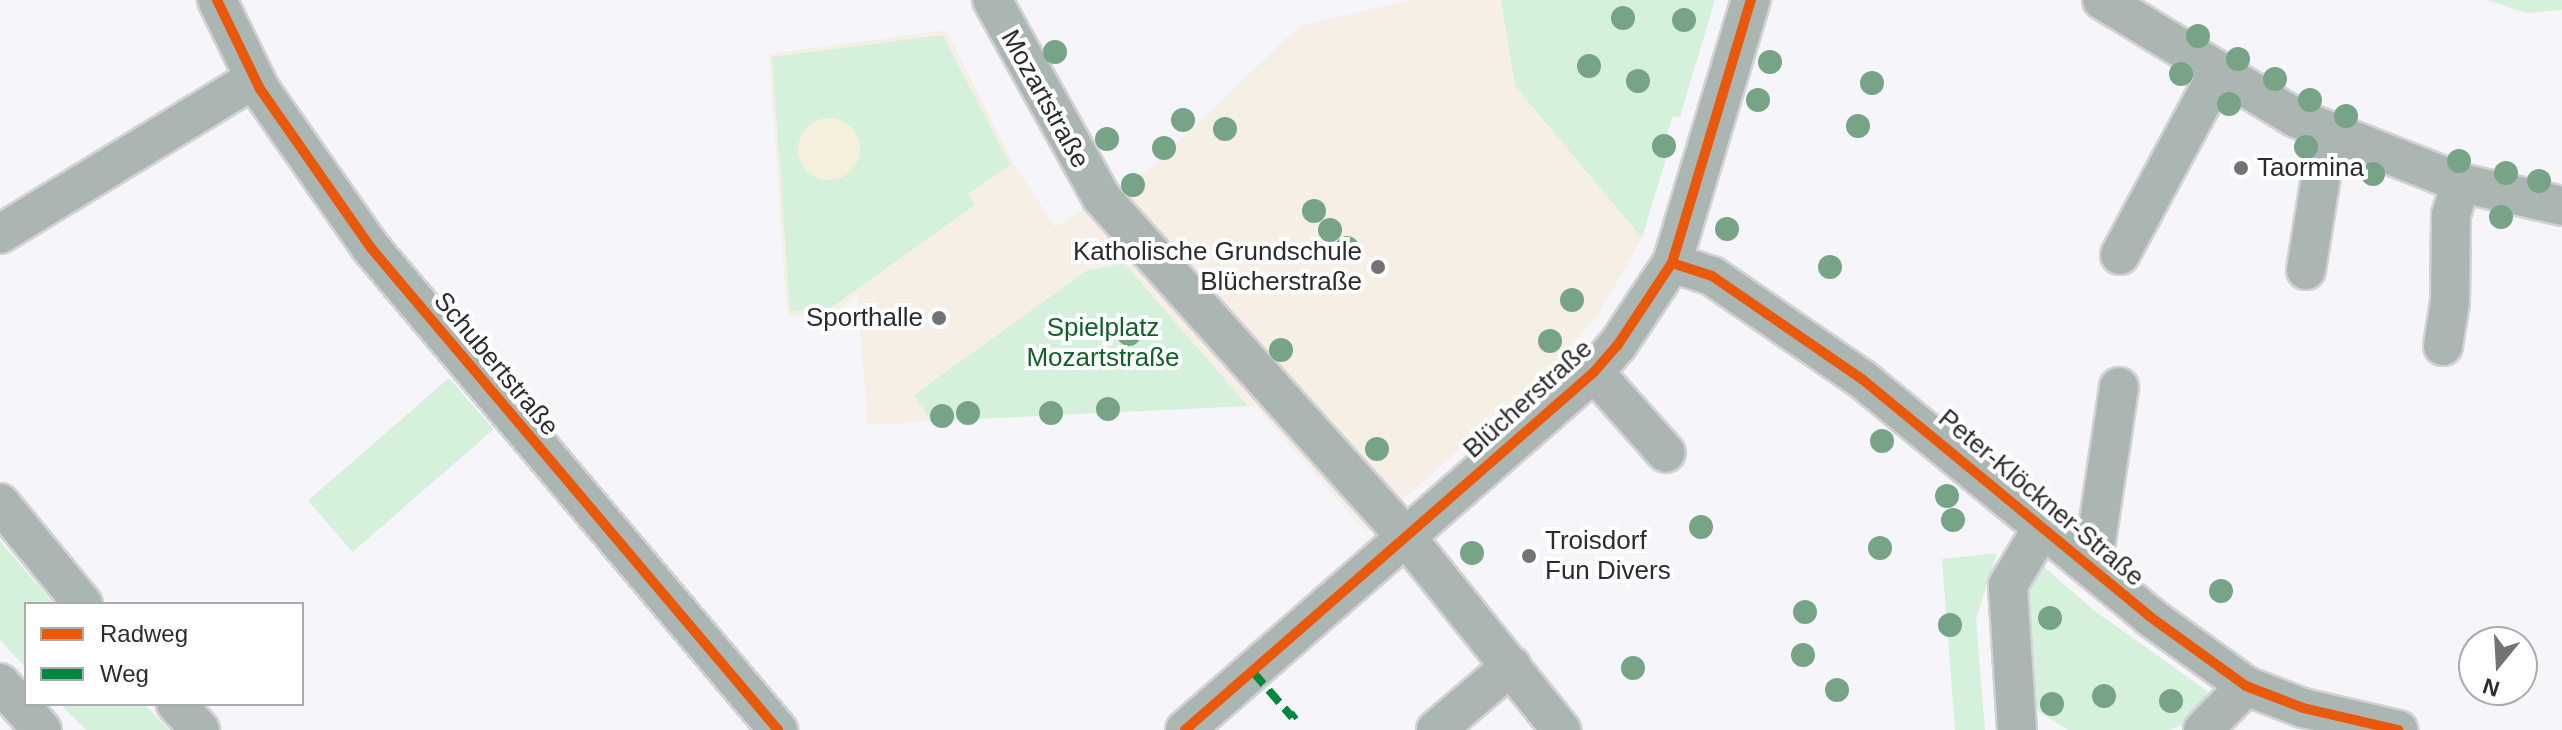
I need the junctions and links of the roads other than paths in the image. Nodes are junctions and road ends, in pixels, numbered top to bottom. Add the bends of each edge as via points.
1 (217, 0) edge
2 (992, 0) edge
3 (1751, 0) edge
4 (2116, 4) edge
5 (2218, 72) junction
6 (254, 79) junction
7 (2328, 132) junction
8 (2461, 183) junction
9 (2562, 206) edge
10 (0, 234) edge
11 (2120, 255) dead end
12 (1672, 263) junction
13 (2306, 270) dead end
14 (2443, 346) dead end
15 (1594, 372) junction
16 (2119, 387) dead end
17 (1666, 453) dead end
18 (0, 503) edge
19 (2043, 527) junction
20 (1406, 537) junction
21 (2092, 568) junction
22 (81, 602) edge
23 (1511, 666) junction
24 (0, 683) edge
25 (2246, 686) junction
26 (178, 706) edge
27 (42, 730) edge
28 (200, 730) edge
29 (778, 730) edge
30 (1185, 730) edge
31 (1436, 730) edge
32 (1561, 730) edge
33 (2017, 730) edge
34 (2203, 730) edge
35 (2398, 730) edge

1 - 6 street, Schubertstraße
2 - 20 street, Mozartstraße via 1101,197
3 - 12 street, Blücherstraße
4 - 5 street
5 - 7 street
5 - 11 street
6 - 10 street
6 - 29 street, Schubertstraße via 381,260
7 - 8 street
7 - 13 street
8 - 9 street
8 - 14 street via 2451,215 2450,302
12 - 15 street, Blücherstraße via 1642,314
12 - 19 street, Peter-Klöckner-Straße via 1712,276 1850,370
15 - 17 street
15 - 20 street, Blücherstraße
16 - 21 street
18 - 22 street
19 - 21 street, Peter-Klöckner-Straße
19 - 33 street, Peter-Klöckner-Straße via 2008,585
20 - 23 street, Mozartstraße
20 - 30 street, Blücherstraße
21 - 25 street, Peter-Klöckner-Straße
23 - 31 street
23 - 32 street, Mozartstraße
24 - 27 street
25 - 34 street
25 - 35 street, Peter-Klöckner-Straße via 2303,708
26 - 28 street

